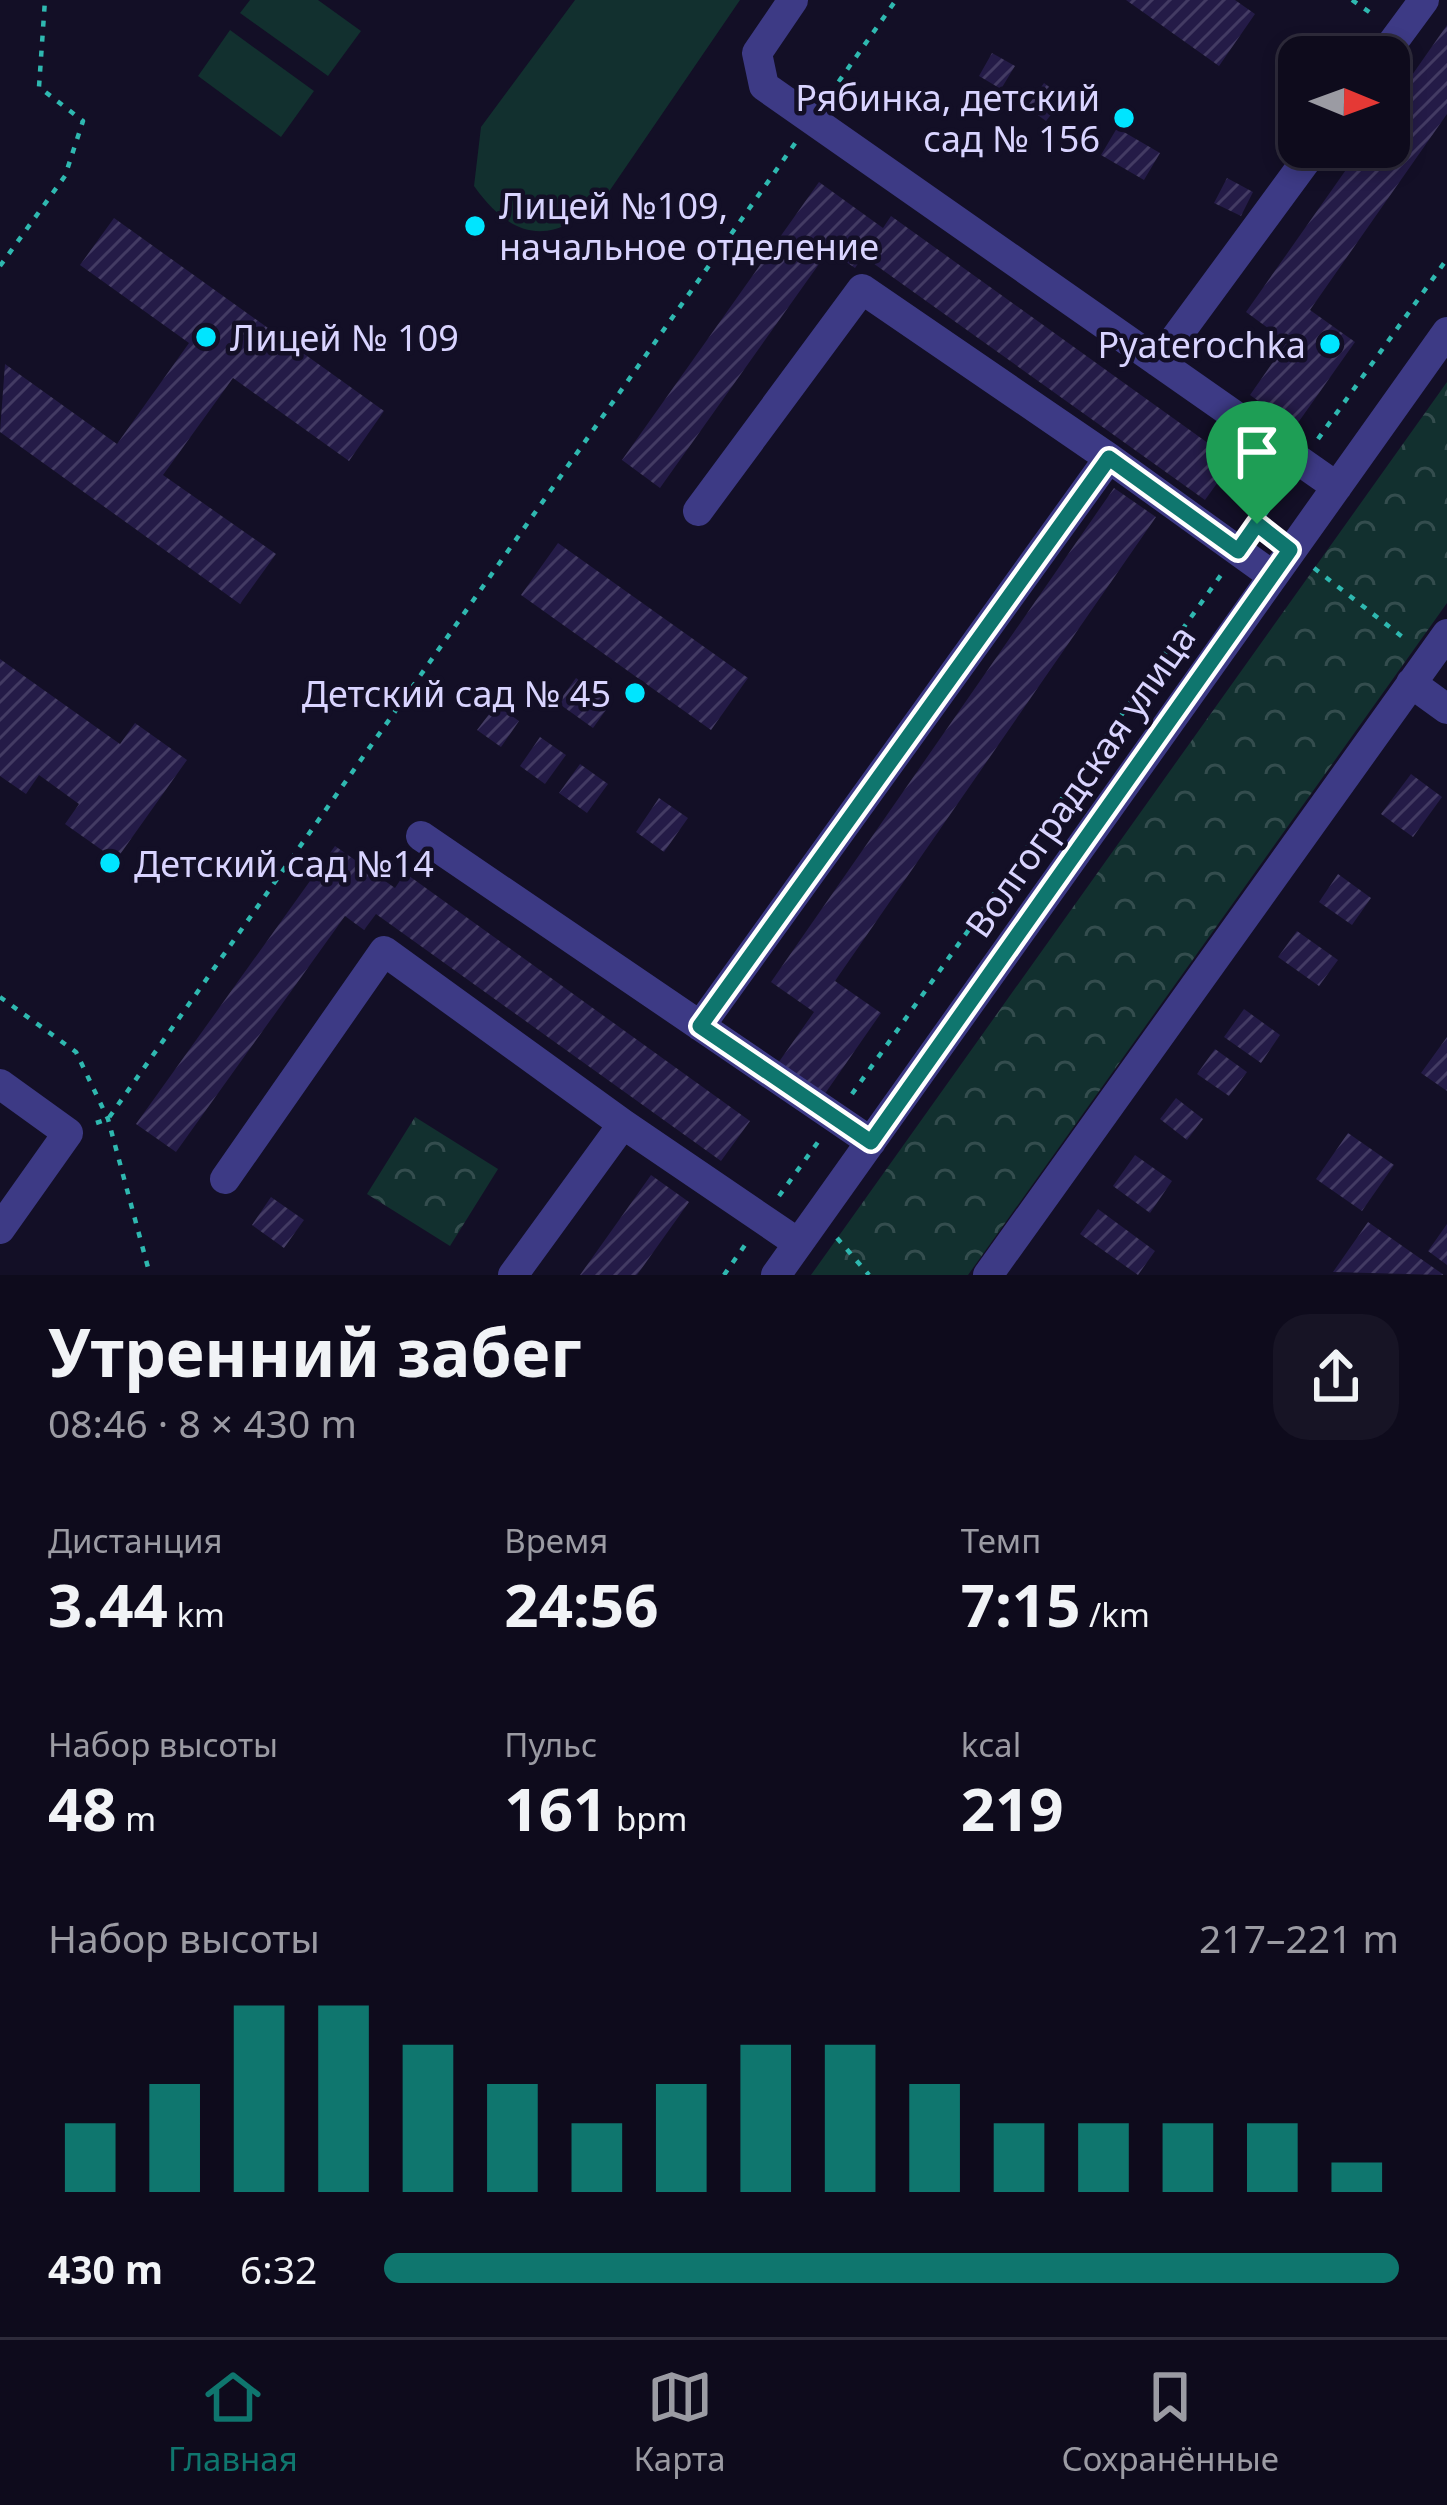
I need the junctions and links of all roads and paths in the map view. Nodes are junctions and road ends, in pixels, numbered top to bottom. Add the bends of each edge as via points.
1 (45, 0) edge
2 (793, 0) edge
3 (896, 0) edge
4 (1424, 0) edge
5 (1397, 36) edge
6 (812, 119) junction
7 (1301, 168) edge
8 (1447, 259) edge
9 (0, 266) edge
10 (1447, 332) edge
11 (1158, 362) junction
12 (1109, 458) junction
13 (1302, 463) junction
14 (1336, 487) junction
15 (698, 511) dead end
16 (1257, 524) junction
17 (1238, 551) junction
18 (1282, 563) junction
19 (1447, 634) edge
20 (1409, 642) dead end
21 (1411, 683) junction
22 (1447, 709) edge
23 (421, 836) dead end
24 (700, 1026) junction
25 (0, 1084) edge
26 (835, 1118) junction
27 (623, 1124) junction
28 (68, 1132) junction
29 (871, 1142) junction
30 (225, 1179) dead end
31 (763, 1220) junction
32 (0, 1229) edge
33 (799, 1244) junction
34 (513, 1275) edge
35 (724, 1275) edge
36 (776, 1275) edge
37 (988, 1275) edge

1 - 9 path via 39,87 83,121 64,176
2 - 6 street via 757,52 764,86
3 - 6 path
4 - 5 street
6 - 11 street
6 - 28 path via 108,1119
7 - 11 street
8 - 13 path
10 - 14 street, Волгоградская улица
11 - 13 street
12 - 15 street via 862,289
12 - 17 street
12 - 24 street
13 - 14 street
13 - 16 path
14 - 18 street, Волгоградская улица
16 - 17 path
16 - 18 path
17 - 18 street
17 - 26 path
18 - 20 path
18 - 29 street, Волгоградская улица
19 - 21 street
21 - 22 street
21 - 37 street
23 - 24 street
24 - 26 street
25 - 28 street
26 - 29 street
26 - 31 path
27 - 30 street via 384,951
27 - 31 street
27 - 34 street
28 - 32 street
29 - 33 street, Волгоградская улица
31 - 33 street
31 - 35 path
33 - 36 street, Волгоградская улица

